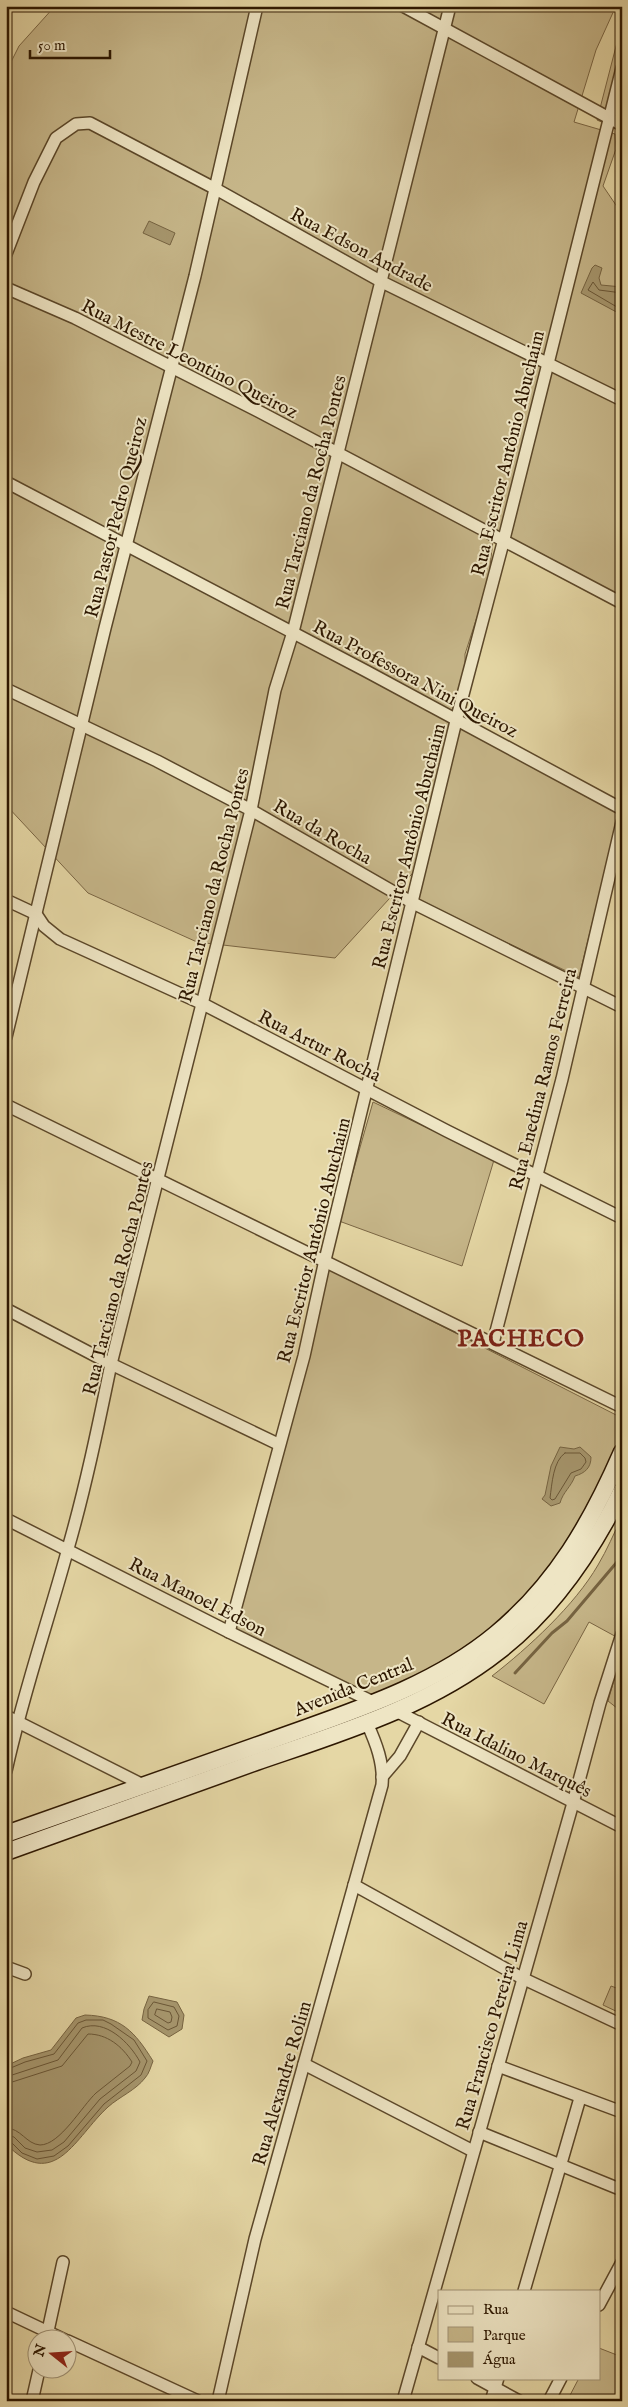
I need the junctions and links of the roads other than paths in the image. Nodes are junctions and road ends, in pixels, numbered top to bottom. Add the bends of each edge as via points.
1 (257, 6) edge
2 (403, 6) edge
3 (450, 6) edge
4 (445, 28) junction
5 (622, 68) edge
6 (610, 119) junction
7 (622, 125) edge
8 (214, 188) junction
9 (6, 254) edge
10 (382, 282) junction
11 (6, 288) edge
12 (548, 362) junction
13 (170, 367) junction
14 (622, 400) edge
15 (338, 455) junction
16 (6, 482) edge
17 (504, 539) junction
18 (126, 544) junction
19 (622, 603) edge
20 (293, 632) junction
21 (6, 689) edge
22 (456, 721) junction
23 (81, 726) junction
24 (622, 809) edge
25 (251, 810) junction
26 (622, 822) edge
27 (6, 900) edge
28 (413, 903) junction
29 (36, 914) junction
30 (583, 987) junction
31 (203, 1004) junction
32 (622, 1007) edge
33 (6, 1036) edge
34 (368, 1090) junction
35 (6, 1105) edge
36 (536, 1175) junction
37 (159, 1180) junction
38 (622, 1218) edge
39 (325, 1260) junction
40 (6, 1309) edge
41 (493, 1344) junction
42 (111, 1364) junction
43 (622, 1407) edge
44 (278, 1444) junction
45 (622, 1452) edge
46 (622, 1490) edge
47 (6, 1519) edge
48 (68, 1550) junction
49 (229, 1632) junction
50 (622, 1634) edge
51 (375, 1703) junction
52 (396, 1711) junction
53 (6, 1716) edge
54 (17, 1722) junction
55 (419, 1722) junction
56 (367, 1723) junction
57 (6, 1771) edge
58 (382, 1777) junction
59 (145, 1786) junction
60 (573, 1803) junction
61 (622, 1828) edge
62 (6, 1834) edge
63 (6, 1852) edge
64 (354, 1886) junction
65 (6, 1967) edge
66 (25, 1974) dead end
67 (522, 1978) junction
68 (622, 2025) edge
69 (304, 2064) junction
70 (498, 2066) junction
71 (580, 2098) junction
72 (622, 2112) edge
73 (479, 2132) junction
74 (474, 2151) junction
75 (562, 2165) junction
76 (622, 2190) edge
77 (63, 2262) dead end
78 (622, 2262) edge
79 (524, 2290) edge
80 (600, 2303) edge
81 (6, 2312) edge
82 (37, 2330) edge
83 (48, 2330) edge
84 (78, 2346) edge
85 (418, 2347) junction
86 (438, 2357) edge
87 (37, 2380) edge
88 (560, 2380) edge
89 (497, 2383) edge
90 (32, 2401) edge
91 (198, 2401) edge
92 (218, 2401) edge
93 (402, 2401) edge
94 (491, 2401) edge
95 (518, 2401) edge
96 (549, 2401) edge

1 - 8 street, Rua Pastor Pedro Queiroz
2 - 4 street
3 - 4 street, Rua Tarciano da Rocha Pontes
4 - 6 street
4 - 10 street, Rua Tarciano da Rocha Pontes
5 - 6 street, Rua Escritor Antônio Abuchaim
6 - 7 street
6 - 12 street, Rua Escritor Antônio Abuchaim
8 - 9 street, Rua Edson Andrade via 90,123 76,124 56,138
8 - 10 street, Rua Edson Andrade
8 - 13 street, Rua Pastor Pedro Queiroz via 195,276
10 - 12 street, Rua Edson Andrade
10 - 15 street, Rua Tarciano da Rocha Pontes
11 - 13 street, Rua Mestre Leontino Queiroz via 75,318
12 - 14 street, Rua Edson Andrade
12 - 17 street, Rua Escritor Antônio Abuchaim
13 - 15 street, Rua Mestre Leontino Queiroz
13 - 18 street, Rua Pastor Pedro Queiroz
15 - 17 street, Rua Mestre Leontino Queiroz
15 - 20 street, Rua Tarciano da Rocha Pontes
16 - 18 street, Rua Professora Nini Queiroz
17 - 19 street, Rua Mestre Leontino Queiroz
17 - 22 street, Rua Escritor Antônio Abuchaim
18 - 20 street, Rua Professora Nini Queiroz
18 - 23 street, Rua Pastor Pedro Queiroz
20 - 22 street, Rua Professora Nini Queiroz
20 - 25 street, Rua Tarciano da Rocha Pontes via 275,690
21 - 23 street, Rua da Rocha
22 - 24 street, Rua Professora Nini Queiroz
22 - 28 street, Rua Escritor Antônio Abuchaim
23 - 25 street, Rua da Rocha
23 - 29 street, Rua Pastor Pedro Queiroz
25 - 28 street, Rua da Rocha
25 - 31 street, Rua Tarciano da Rocha Pontes
26 - 30 street, Rua Enedina Ramos Ferreira
27 - 29 street, Rua Artur Rocha
28 - 30 street, Rua da Rocha
28 - 34 street, Rua Escritor Antônio Abuchaim
29 - 31 street, Rua Artur Rocha via 44,926 60,938
29 - 33 street, Rua Pastor Pedro Queiroz
30 - 32 street, Rua da Rocha
30 - 36 street, Rua Enedina Ramos Ferreira
31 - 34 street, Rua Artur Rocha
31 - 37 street, Rua Tarciano da Rocha Pontes
34 - 36 street, Rua Artur Rocha
34 - 39 street, Rua Escritor Antônio Abuchaim
35 - 37 street
36 - 38 street, Rua Artur Rocha
36 - 41 street, Rua Enedina Ramos Ferreira
37 - 39 street
37 - 42 street, Rua Tarciano da Rocha Pontes
39 - 41 street
39 - 44 street, Rua Escritor Antônio Abuchaim via 304,1356
40 - 42 street
41 - 43 street
42 - 44 street
42 - 48 street, Rua Tarciano da Rocha Pontes
44 - 49 street, Rua Escritor Antônio Abuchaim
45 - 51 main road, Avenida Central via 571,1552 526,1605 495,1634 450,1667
46 - 52 main road, Avenida Central via 598,1536 568,1580 523,1631 460,1679
47 - 48 street, Rua Manoel Edson
48 - 49 street, Rua Manoel Edson
48 - 54 street, Rua Tarciano da Rocha Pontes
49 - 51 street, Rua Manoel Edson
50 - 60 street, Rua Francisco Pereira Lima via 612,1658
51 - 59 main road, Avenida Central
52 - 55 street, Rua Idalino Marquês
52 - 56 main road, Avenida Central
53 - 54 street
54 - 57 street, Rua Tarciano da Rocha Pontes
54 - 59 street
55 - 58 street, Rua Alexandre Rolim via 400,1756
55 - 60 street, Rua Idalino Marquês
56 - 58 street, Rua Alexandre Rolim via 378,1748
56 - 63 main road, Avenida Central
58 - 64 street, Rua Alexandre Rolim
59 - 62 main road, Avenida Central
60 - 61 street, Rua Idalino Marquês
60 - 67 street, Rua Francisco Pereira Lima
64 - 67 street
64 - 69 street, Rua Alexandre Rolim
65 - 66 street
67 - 68 street
67 - 70 street, Rua Francisco Pereira Lima
69 - 74 street
69 - 92 street, Rua Alexandre Rolim via 255,2239
70 - 71 street
70 - 73 street, Rua Francisco Pereira Lima
71 - 72 street
71 - 75 street
73 - 74 street, Rua Francisco Pereira Lima
73 - 75 street
74 - 85 street, Rua Francisco Pereira Lima
75 - 76 street
75 - 79 street
77 - 83 street
78 - 80 street
81 - 82 street
84 - 91 street
85 - 86 street
85 - 93 street, Rua Francisco Pereira Lima
87 - 90 street
88 - 96 street
89 - 94 street
89 - 95 street

